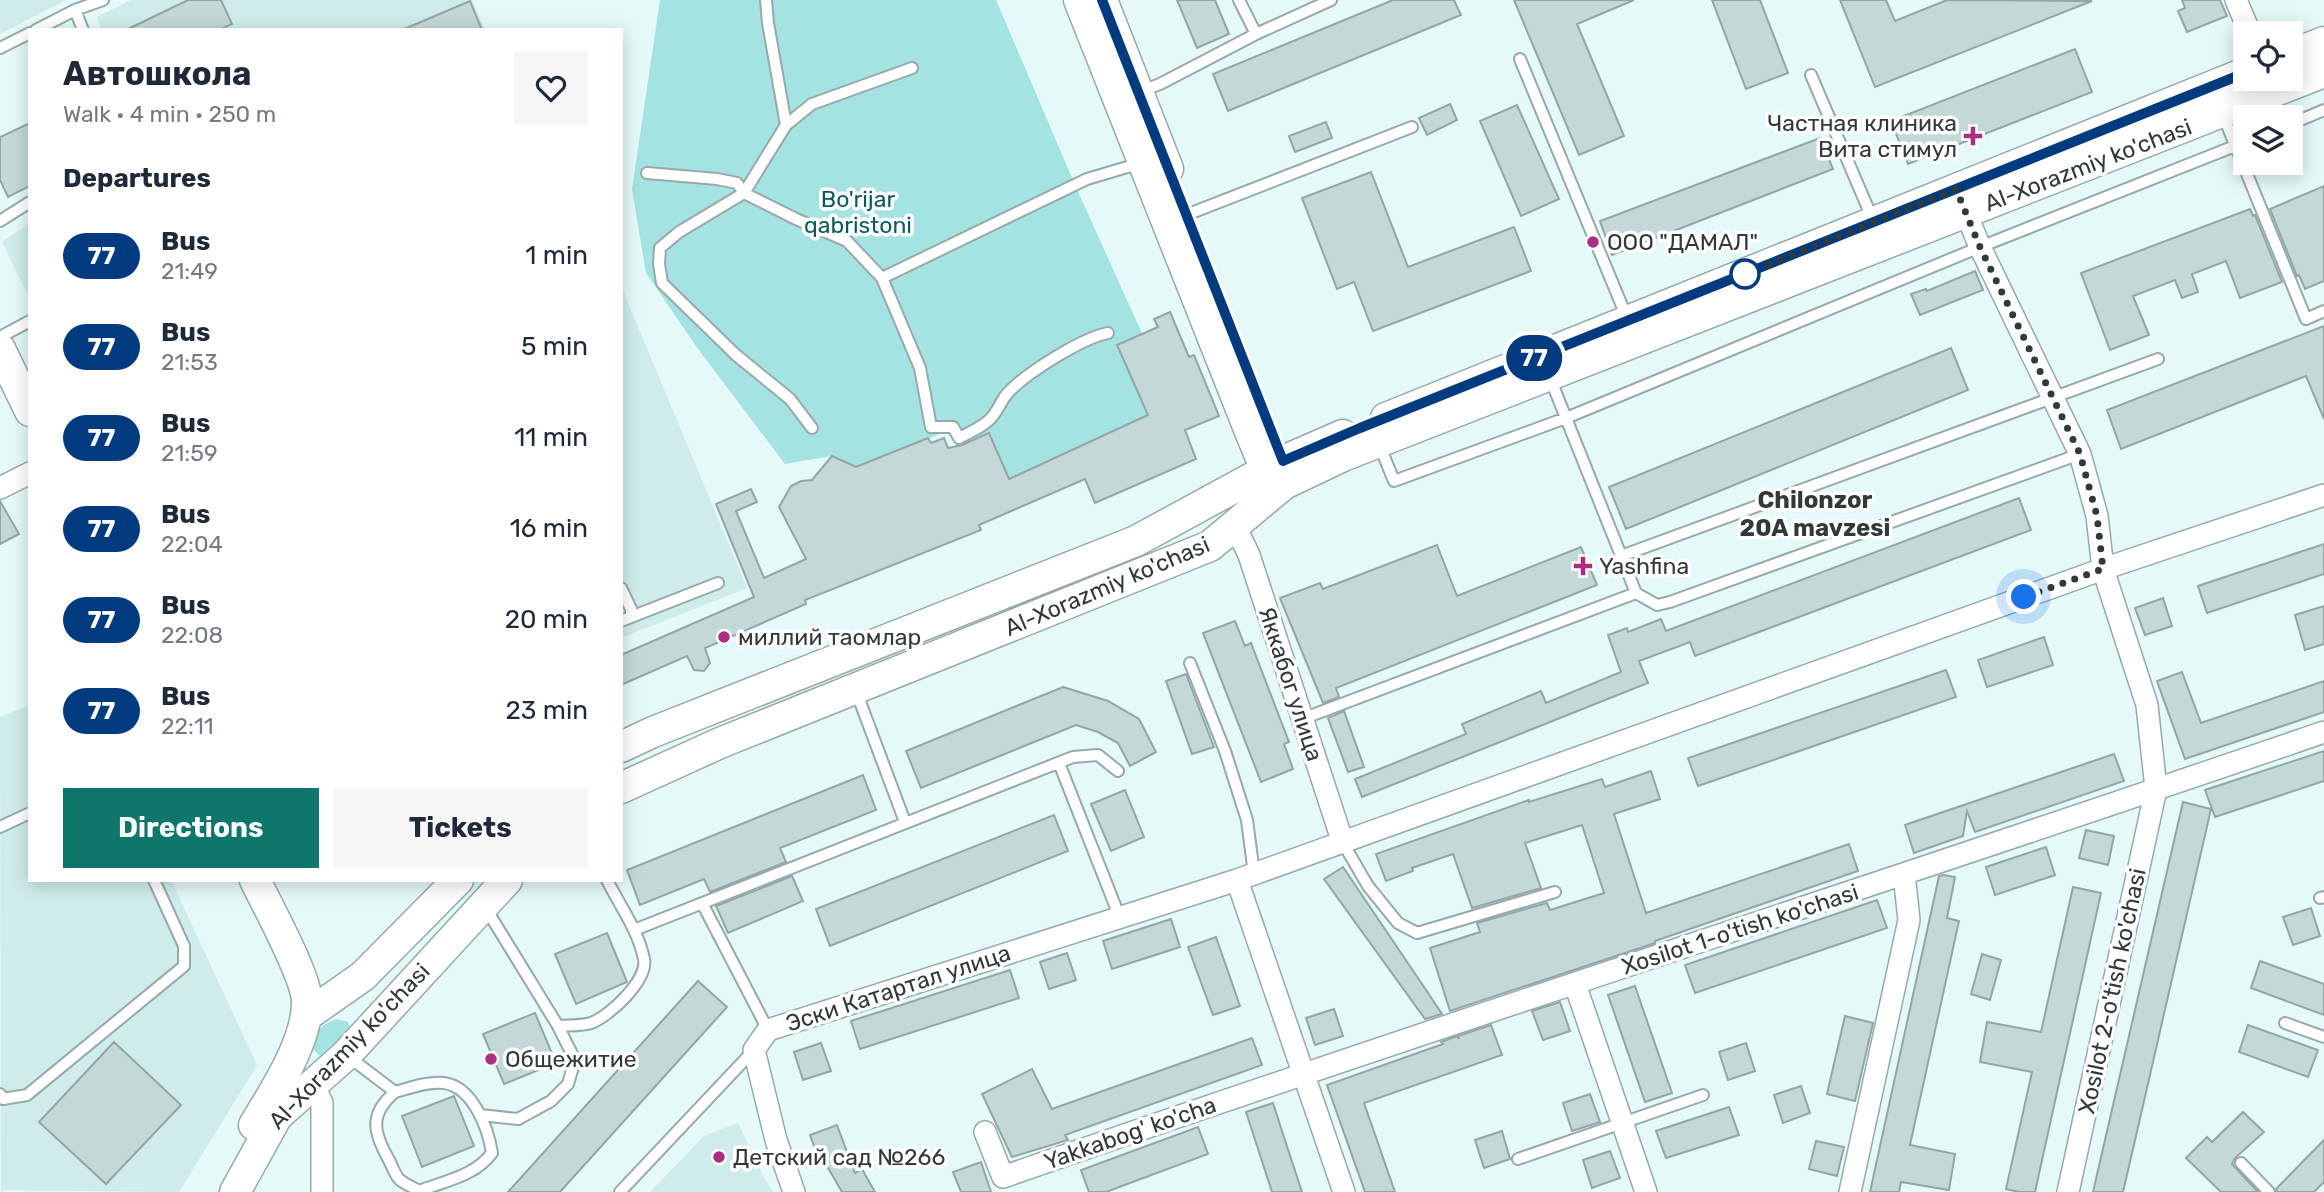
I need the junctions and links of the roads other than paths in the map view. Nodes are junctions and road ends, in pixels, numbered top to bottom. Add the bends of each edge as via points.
1 (103, 0) edge
2 (766, 0) edge
3 (1079, 0) edge
4 (1102, 0) edge
5 (1239, 0) edge
6 (1331, 0) edge
7 (2236, 0) edge
8 (75, 10) junction
9 (2245, 21) edge
10 (40, 28) edge
11 (82, 28) edge
12 (28, 34) edge
13 (1256, 34) junction
14 (2324, 42) edge
15 (0, 48) edge
16 (2303, 50) edge
17 (1520, 58) dead end
18 (912, 68) dead end
19 (2324, 72) edge
20 (1811, 75) dead end
21 (2303, 77) edge
22 (2233, 79) edge
23 (2262, 91) edge
24 (1128, 96) junction
25 (2324, 110) edge
26 (2222, 112) junction
27 (2303, 119) edge
28 (786, 125) junction
29 (1412, 127) dead end
30 (2233, 131) edge
31 (2233, 147) edge
32 (1143, 162) junction
33 (647, 173) dead end
34 (2253, 175) edge
35 (744, 193) junction
36 (1961, 201) junction
37 (28, 203) edge
38 (1186, 215) junction
39 (0, 221) edge
40 (1874, 222) junction
41 (1980, 247) junction
42 (882, 278) junction
43 (2324, 311) edge
44 (1628, 321) junction
45 (28, 322) edge
46 (1108, 333) dead end
47 (0, 337) edge
48 (0, 349) edge
49 (2158, 359) dead end
50 (1549, 376) junction
51 (2052, 396) junction
52 (28, 407) edge
53 (1566, 418) junction
54 (812, 428) dead end
55 (1378, 442) junction
56 (2080, 454) junction
57 (1278, 472) junction
58 (28, 474) edge
59 (0, 488) edge
60 (2324, 495) edge
61 (1235, 526) junction
62 (1621, 556) junction
63 (2103, 569) junction
64 (718, 583) dead end
65 (1636, 593) junction
66 (623, 600) edge
67 (626, 619) edge
68 (1190, 663) dead end
69 (856, 690) junction
70 (1302, 719) junction
71 (2324, 732) edge
72 (623, 746) edge
73 (1059, 763) junction
74 (1118, 771) dead end
75 (623, 787) edge
76 (2156, 789) junction
77 (28, 814) edge
78 (905, 822) junction
79 (0, 827) edge
80 (1343, 844) junction
81 (1904, 874) junction
82 (1246, 877) junction
83 (154, 882) edge
84 (256, 882) edge
85 (456, 882) edge
86 (505, 882) edge
87 (608, 882) edge
88 (1555, 892) dead end
89 (702, 903) junction
90 (484, 904) junction
91 (1120, 918) junction
92 (634, 930) junction
93 (284, 941) junction
94 (303, 967) junction
95 (363, 976) junction
96 (1575, 984) junction
97 (320, 1015) junction
98 (2286, 1023) dead end
99 (558, 1026) junction
100 (768, 1030) junction
101 (2324, 1037) edge
102 (754, 1050) junction
103 (346, 1055) junction
104 (1303, 1073) junction
105 (313, 1084) junction
106 (395, 1091) junction
107 (0, 1094) edge
108 (1703, 1095) dead end
109 (480, 1115) junction
110 (1623, 1123) junction
111 (985, 1132) dead end
112 (1518, 1159) dead end
113 (2241, 1163) dead end
114 (216, 1192) edge
115 (235, 1192) edge
116 (322, 1192) edge
117 (620, 1192) edge
118 (794, 1192) edge
119 (1344, 1192) edge
120 (1646, 1192) edge
121 (1850, 1192) edge
122 (2068, 1192) edge
123 (2269, 1192) edge

1 - 8 lane
2 - 28 lane
3 - 24 main road
4 - 24 main road
5 - 13 lane
6 - 13 lane
7 - 9 street
8 - 10 lane
8 - 11 lane
12 - 15 lane
13 - 24 lane
14 - 16 main road
17 - 44 lane
18 - 28 lane via 812,104
19 - 21 main road, Al-Xorazmiy ko'chasi
20 - 40 lane
22 - 36 main road, Al-Xorazmiy ko'chasi
23 - 26 main road, Al-Xorazmiy ko'chasi
24 - 32 main road
24 - 38 main road
25 - 27 lane
26 - 30 lane
26 - 36 main road, Al-Xorazmiy ko'chasi
28 - 35 lane
29 - 38 lane
31 - 41 lane
32 - 42 lane via 1087,179
32 - 57 main road
33 - 35 lane via 737,183
34 - 43 lane via 2306,319
35 - 42 lane via 847,241
35 - 54 lane via 660,248 662,283 736,355 790,399
36 - 40 main road, Al-Xorazmiy ko'chasi
36 - 41 street, Xosilot 2-o'tish ko'chasi
36 - 50 main road, Al-Xorazmiy ko'chasi
37 - 39 lane
38 - 57 main road
40 - 44 main road, Al-Xorazmiy ko'chasi
41 - 51 street, Xosilot 2-o'tish ko'chasi
41 - 53 lane
42 - 46 lane via 920,368 931,427 953,427 960,438 989,421 1007,393 1042,367
44 - 57 main road, Al-Xorazmiy ko'chasi via 1335,438
45 - 47 lane
48 - 52 main road
49 - 51 lane
50 - 53 lane
50 - 55 main road, Al-Xorazmiy ko'chasi
51 - 56 street, Xosilot 2-o'tish ko'chasi
51 - 62 lane
53 - 55 lane via 1394,481
53 - 62 lane
55 - 57 main road, Al-Xorazmiy ko'chasi
56 - 63 street, Xosilot 2-o'tish ko'chasi via 2097,516
56 - 65 lane via 1670,602 1657,605
57 - 61 main road, Al-Xorazmiy ko'chasi
57 - 72 main road, Al-Xorazmiy ko'chasi via 1136,541
58 - 59 street
60 - 63 street, Эски Катартал улица
61 - 69 main road, Al-Xorazmiy ko'chasi via 1210,547
61 - 70 street, Яккабог улица via 1249,555
62 - 65 lane
63 - 76 street, Xosilot 2-o'tish ko'chasi via 2147,705
63 - 80 street, Эски Катартал улица
64 - 67 lane
65 - 70 lane
66 - 67 lane
68 - 82 lane via 1247,820
69 - 75 main road, Al-Xorazmiy ko'chasi
69 - 78 lane
70 - 80 street, Яккабог улица
71 - 76 street
73 - 74 lane via 1098,755
73 - 78 lane
73 - 91 lane
76 - 81 street, Xosilot 1-o'tish ko'chasi
76 - 122 street, Xosilot 2-o'tish ko'chasi
77 - 79 lane
78 - 89 lane
80 - 82 street, Эски Катартал улица
80 - 88 lane via 1398,923 1417,933
81 - 96 street, Xosilot 1-o'tish ko'chasi
81 - 121 street via 1909,920
82 - 91 street, Эски Катартал улица
82 - 104 street
83 - 107 lane via 184,946 184,966 27,1095 3,1099
84 - 93 main road
85 - 95 main road, Al-Xorazmiy ko'chasi
86 - 90 main road, Al-Xorazmiy ko'chasi
87 - 92 lane
89 - 92 lane
89 - 100 lane
90 - 99 lane
90 - 103 main road, Al-Xorazmiy ko'chasi
91 - 100 street, Эски Катартал улица
92 - 99 lane via 645,962 638,981 619,1004 591,1023
93 - 94 main road
93 - 97 main road
94 - 95 main road via 334,978
94 - 97 main road
95 - 97 main road, Al-Xorazmiy ko'chasi
96 - 104 street, Xosilot 1-o'tish ko'chasi
96 - 110 street
97 - 103 main road via 357,1026 359,1036
97 - 103 main road via 302,1050 321,1066
97 - 114 main road, Al-Xorazmiy ko'chasi
98 - 101 lane
99 - 109 lane via 575,1060 568,1084 551,1101 518,1119
100 - 102 street, Эски Катартал улица
102 - 117 lane, Эски Катартал улица
102 - 118 street
103 - 105 main road, Al-Xorazmiy ko'chasi
103 - 106 lane
104 - 111 street, Yakkabog' ko'cha via 1003,1177
104 - 119 street
105 - 115 main road, Al-Xorazmiy ko'chasi via 273,1121
105 - 116 street via 322,1103
106 - 109 lane via 445,1083 463,1092
106 - 109 lane via 377,1112 375,1128 400,1180 419,1191 470,1172 492,1153
108 - 110 lane
110 - 112 lane
110 - 120 street
113 - 123 lane

